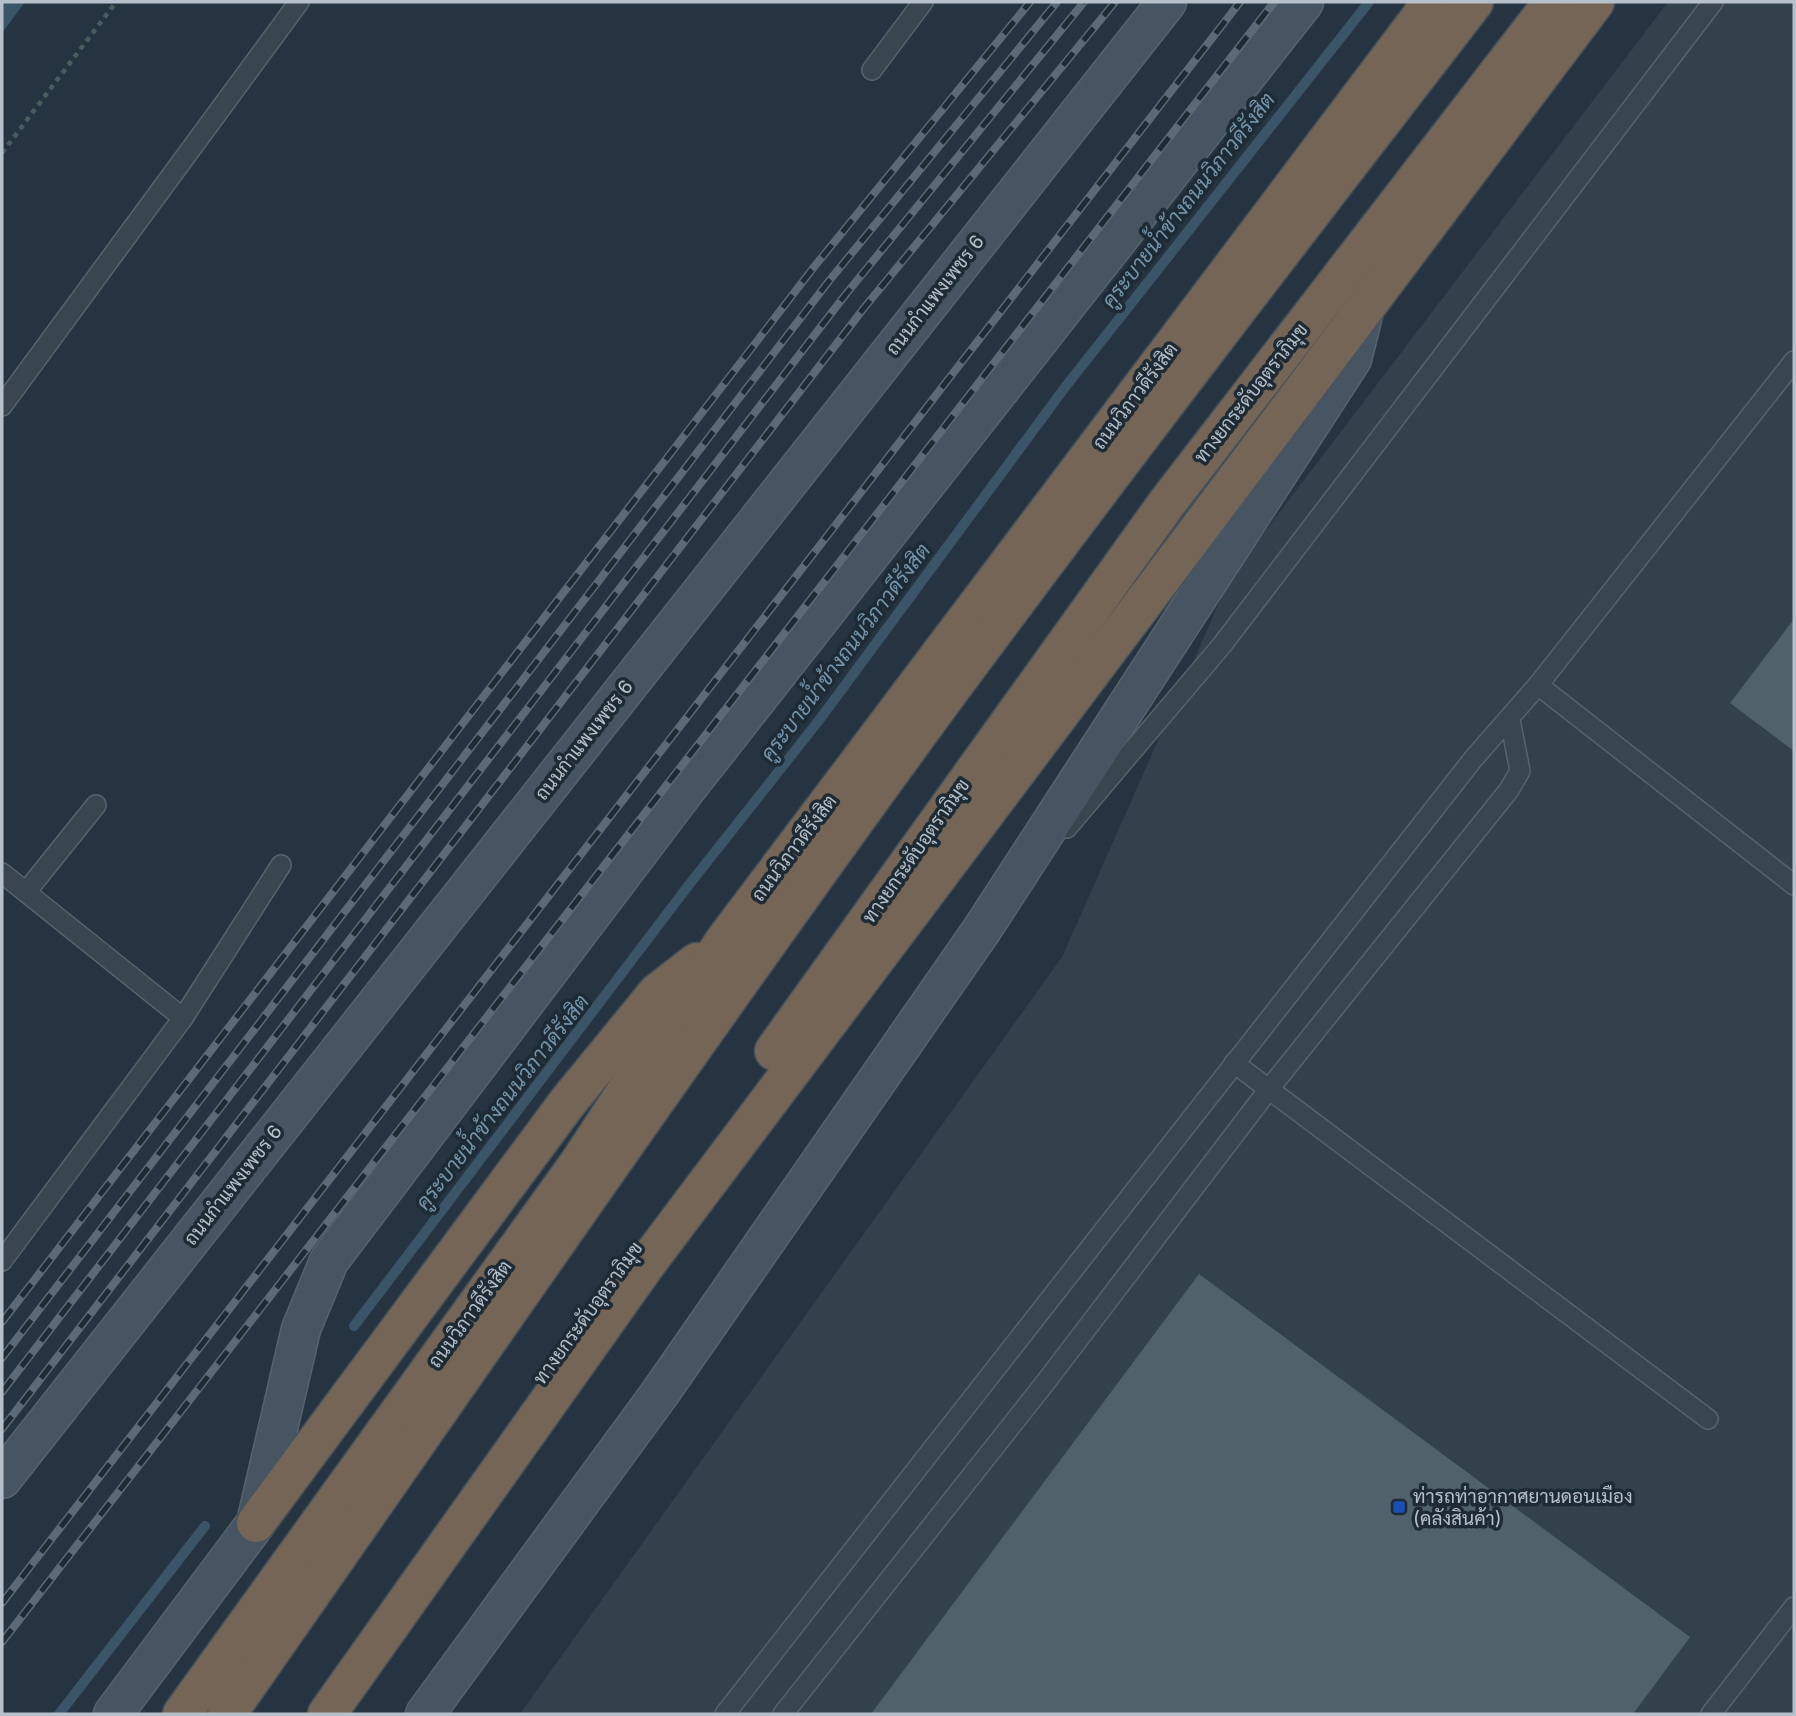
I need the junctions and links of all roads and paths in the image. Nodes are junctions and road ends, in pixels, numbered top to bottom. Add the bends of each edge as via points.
1 (116, 2) edge
2 (299, 2) edge
3 (923, 2) edge
4 (1167, 2) edge
5 (1304, 2) edge
6 (1432, 2) edge
7 (1474, 2) edge
8 (1553, 2) edge
9 (1595, 2) edge
10 (1713, 2) edge
11 (872, 70) dead end
12 (2, 153) edge
13 (1365, 305) junction
14 (1794, 361) edge
15 (2, 406) edge
16 (1538, 685) junction
17 (1510, 720) junction
18 (96, 805) dead end
19 (281, 864) dead end
20 (2, 873) edge
21 (1794, 885) edge
22 (26, 892) junction
23 (983, 928) junction
24 (725, 940) junction
25 (183, 1018) junction
26 (1234, 1063) junction
27 (1269, 1088) junction
28 (2, 1261) edge
29 (1708, 1419) dead end
30 (2, 1479) edge
31 (256, 1523) junction
32 (1794, 1607) edge
33 (113, 1714) edge
34 (182, 1714) edge
35 (226, 1714) edge
36 (300, 1714) edge
37 (327, 1714) edge
38 (425, 1714) edge
39 (725, 1714) edge
40 (783, 1714) edge
41 (1711, 1714) edge

1 - 12 path
2 - 15 lane
3 - 11 lane
4 - 30 main road, ถนนกำแพงเพชร 6
5 - 31 main road via 687,788 329,1261 302,1329
6 - 24 highway, ถนนวิภาวดีรังสิต
7 - 35 highway via 1112,471 936,709 716,1013
8 - 36 highway, ทางยกระดับอุตราภิมุข via 1167,503
9 - 13 highway
10 - 23 lane via 1222,645
13 - 23 main road via 1352,359
13 - 37 highway via 655,1252
14 - 16 lane
16 - 17 lane
16 - 21 lane
17 - 26 lane via 1474,758
17 - 27 lane via 1520,771 1509,790
18 - 22 lane
19 - 25 lane
20 - 22 lane
22 - 25 lane
23 - 38 main road via 660,1393
24 - 31 highway via 657,993 567,1103
24 - 34 highway, ถนนวิภาวดีรังสิต via 579,1163
25 - 28 lane
26 - 27 lane
26 - 39 lane
27 - 29 lane
27 - 40 lane via 1045,1383
31 - 33 main road
32 - 41 lane

